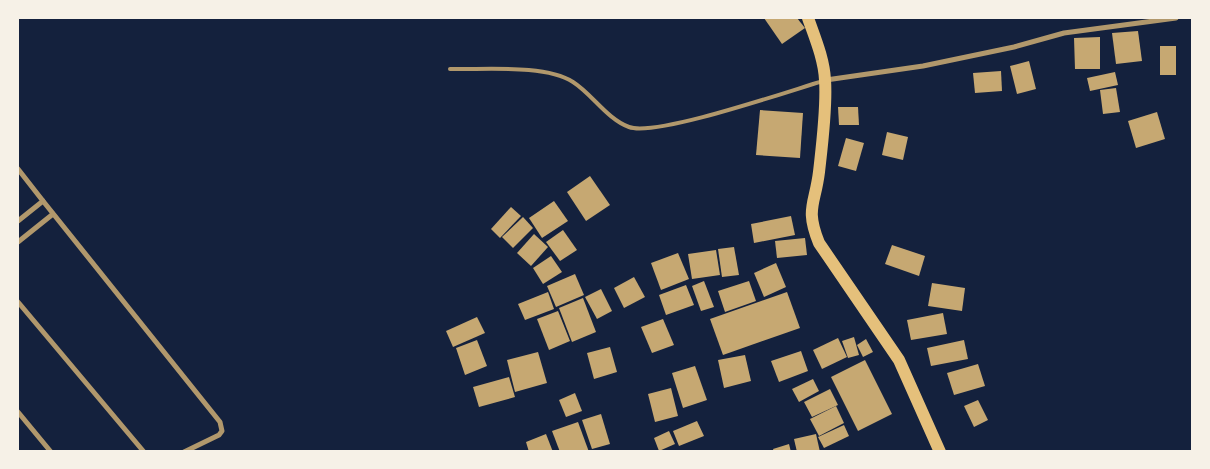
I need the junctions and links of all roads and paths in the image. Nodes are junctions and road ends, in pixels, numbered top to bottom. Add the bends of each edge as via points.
1 (808, 18) edge
2 (1176, 18) edge
3 (450, 69) dead end
4 (825, 80) junction
5 (18, 168) edge
6 (43, 201) junction
7 (53, 214) junction
8 (18, 221) edge
9 (18, 242) edge
10 (18, 302) edge
11 (18, 412) edge
12 (51, 452) edge
13 (144, 452) edge
14 (184, 452) edge
15 (940, 452) edge

1 - 4 main road
2 - 4 street via 1064,33 923,66
3 - 4 lane via 549,72 574,82 629,127 641,128 690,121
4 - 15 main road via 818,173 810,210 814,230 819,243 899,360
5 - 6 street
6 - 7 street
6 - 8 street
7 - 9 street
7 - 14 street via 220,422 222,431 219,435
10 - 13 street
11 - 12 street

